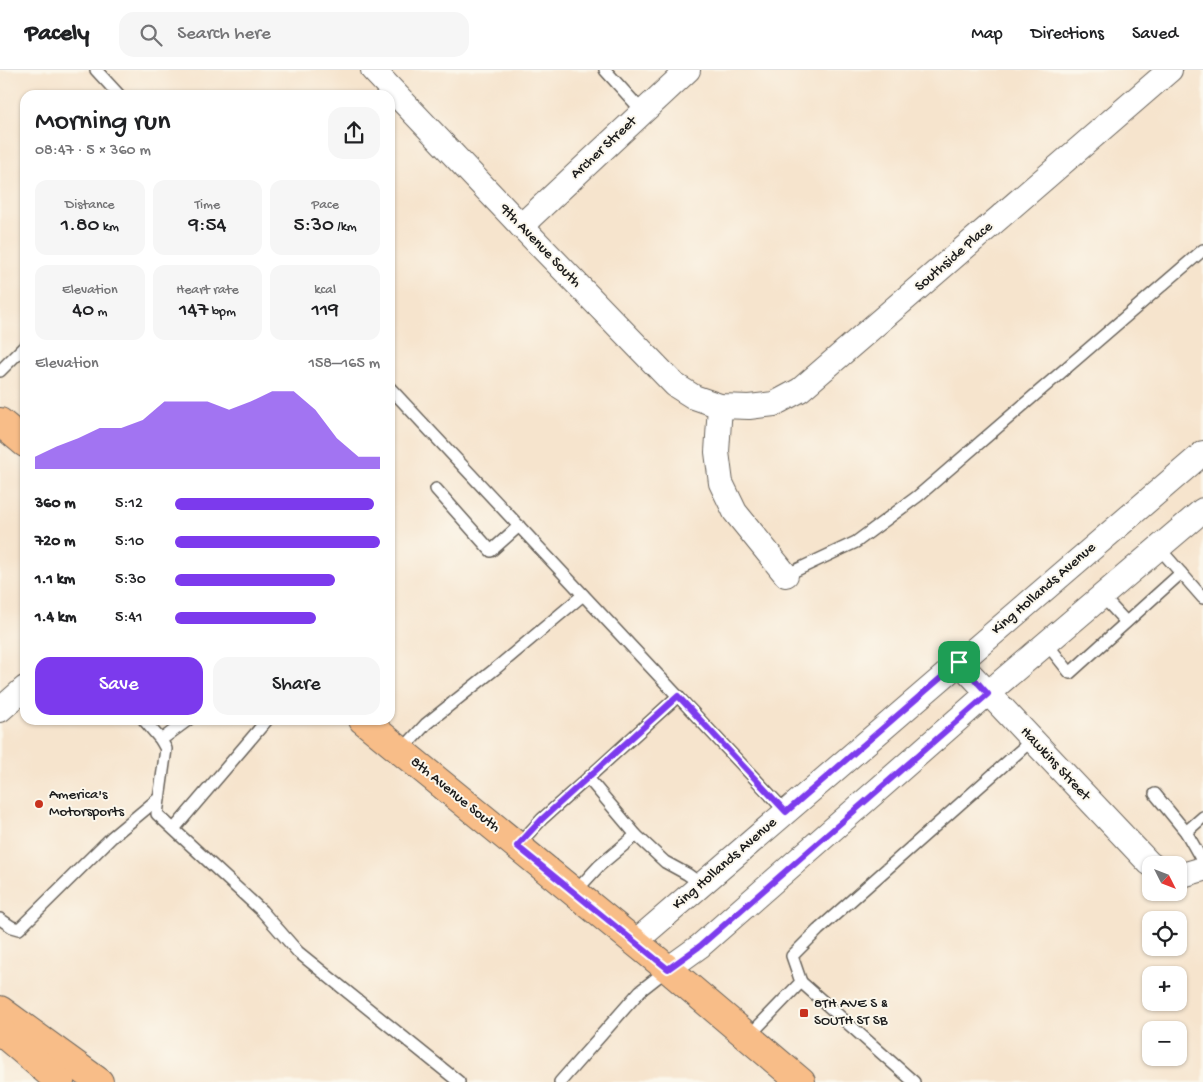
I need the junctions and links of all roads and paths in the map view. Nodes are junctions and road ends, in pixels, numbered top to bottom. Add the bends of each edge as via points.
1 (96, 70) edge
2 (373, 70) edge
3 (605, 70) edge
4 (688, 70) edge
5 (1170, 70) edge
6 (114, 90) edge
7 (392, 90) edge
8 (395, 93) edge
9 (643, 112) junction
10 (520, 226) junction
11 (1203, 250) edge
12 (20, 351) edge
13 (0, 371) edge
14 (395, 393) edge
15 (720, 406) junction
16 (0, 422) edge
17 (20, 439) edge
18 (1203, 453) edge
19 (436, 489) dead end
20 (1203, 510) edge
21 (519, 526) junction
22 (1159, 548) junction
23 (1181, 573) junction
24 (786, 575) joint
25 (583, 595) junction
26 (1102, 596) junction
27 (1203, 598) edge
28 (1126, 622) junction
29 (1046, 644) junction
30 (959, 662) junction
31 (20, 692) edge
32 (988, 694) junction
33 (678, 696) junction
34 (0, 710) edge
35 (148, 725) edge
36 (181, 725) edge
37 (263, 725) edge
38 (369, 725) edge
39 (161, 740) junction
40 (1032, 740) junction
41 (401, 751) junction
42 (588, 778) junction
43 (1155, 794) dead end
44 (159, 798) junction
45 (786, 812) junction
46 (1203, 817) edge
47 (174, 829) junction
48 (1186, 832) junction
49 (636, 835) junction
50 (517, 846) junction
51 (1142, 856) edge
52 (1203, 862) edge
53 (1203, 869) edge
54 (1188, 873) edge
55 (701, 884) junction
56 (574, 893) junction
57 (0, 919) edge
58 (635, 942) junction
59 (668, 969) junction
60 (801, 982) junction
61 (0, 1010) edge
62 (0, 1031) edge
63 (748, 1037) junction
64 (60, 1082) edge
65 (99, 1082) edge
66 (459, 1082) edge
67 (560, 1082) edge
68 (801, 1082) edge
69 (914, 1082) edge

1 - 6 lane
2 - 7 street, 9th Avenue South
3 - 9 lane
4 - 9 street, Archer Street
5 - 15 street, Southside Place via 800,390 774,404
8 - 10 street, 9th Avenue South
9 - 10 street, Archer Street
10 - 15 street, 9th Avenue South via 675,385 694,397
11 - 24 lane via 918,496 856,542
12 - 13 lane
14 - 21 lane
15 - 24 street via 717,452 721,483 735,512
16 - 17 main road
18 - 30 street, King Hollands Avenue
19 - 21 lane via 491,551
20 - 22 street
21 - 25 lane
22 - 23 lane
22 - 26 street
23 - 27 lane
23 - 28 lane
25 - 33 lane
25 - 41 lane via 426,724
26 - 28 lane
26 - 29 street
28 - 29 lane via 1070,673
29 - 32 street
30 - 32 street, Hawkins Street
30 - 45 street, King Hollands Avenue
31 - 34 street
32 - 40 street, Hawkins Street
32 - 59 street via 700,946
33 - 42 lane
33 - 45 lane
35 - 39 lane
36 - 39 lane
37 - 47 lane
38 - 41 main road, 8th Avenue South
39 - 44 lane via 166,749
40 - 51 street, Hawkins Street
40 - 60 lane via 792,956
41 - 50 main road, 8th Avenue South
42 - 49 lane
42 - 50 lane
43 - 48 lane
44 - 47 lane via 157,814
44 - 57 lane via 112,837 19,929
45 - 55 street, King Hollands Avenue
46 - 48 lane
47 - 66 lane via 262,911 298,952
48 - 52 lane
49 - 55 lane via 665,862
49 - 56 lane via 599,866
50 - 56 main road, 8th Avenue South
53 - 54 street
55 - 58 street, King Hollands Avenue
56 - 58 main road, 8th Avenue South
58 - 59 main road, 8th Avenue South
59 - 63 main road, 8th Avenue South
59 - 67 lane via 640,991
60 - 63 lane
60 - 69 lane
61 - 65 main road
62 - 64 main road
63 - 68 main road, 8th Avenue South

